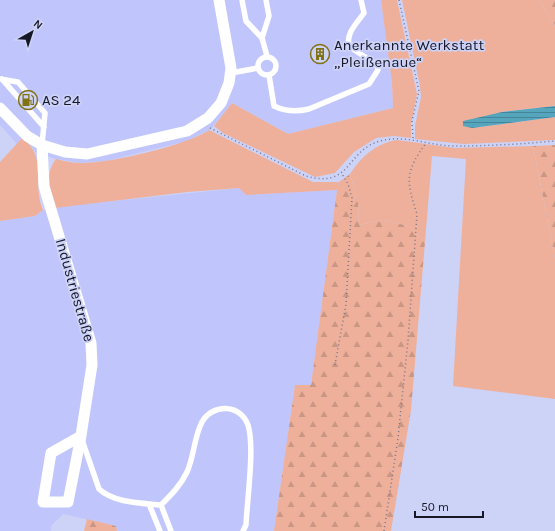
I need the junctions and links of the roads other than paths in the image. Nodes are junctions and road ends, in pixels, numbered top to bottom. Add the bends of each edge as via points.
1 (219, 0) edge
2 (242, 0) edge
3 (266, 0) edge
4 (361, 0) edge
5 (262, 38) junction
6 (267, 56) junction
7 (258, 68) junction
8 (231, 72) junction
9 (269, 75) junction
10 (1, 79) edge
11 (0, 108) edge
12 (44, 127) junction
13 (42, 145) junction
14 (81, 436) junction
15 (149, 504) junction
16 (161, 506) junction
17 (160, 531) edge
18 (171, 531) edge
19 (243, 531) edge

1 - 8 street
2 - 5 lane via 246,21
3 - 5 lane via 269,16
4 - 9 lane via 364,13 348,36 348,43 377,66 378,70 369,84 309,109 281,110 274,106
5 - 6 lane
6 - 7 lane via 259,61
6 - 9 lane via 274,59 277,65 274,72
7 - 8 lane
7 - 9 lane via 262,74
8 - 13 street via 221,103 208,118 187,131 87,154 65,152
10 - 12 lane
10 - 12 lane via 18,82 45,113
11 - 13 street via 27,136
12 - 13 lane
13 - 14 street, Industriestraße via 44,186 91,343 92,365
14 - 14 street, Industriestraße via 68,502 43,502 52,453
14 - 15 lane via 99,489 113,498
15 - 16 lane
15 - 17 lane
16 - 18 lane
16 - 19 lane via 179,486 187,471 202,422 211,412 224,408 235,410 248,425 250,445 246,525

